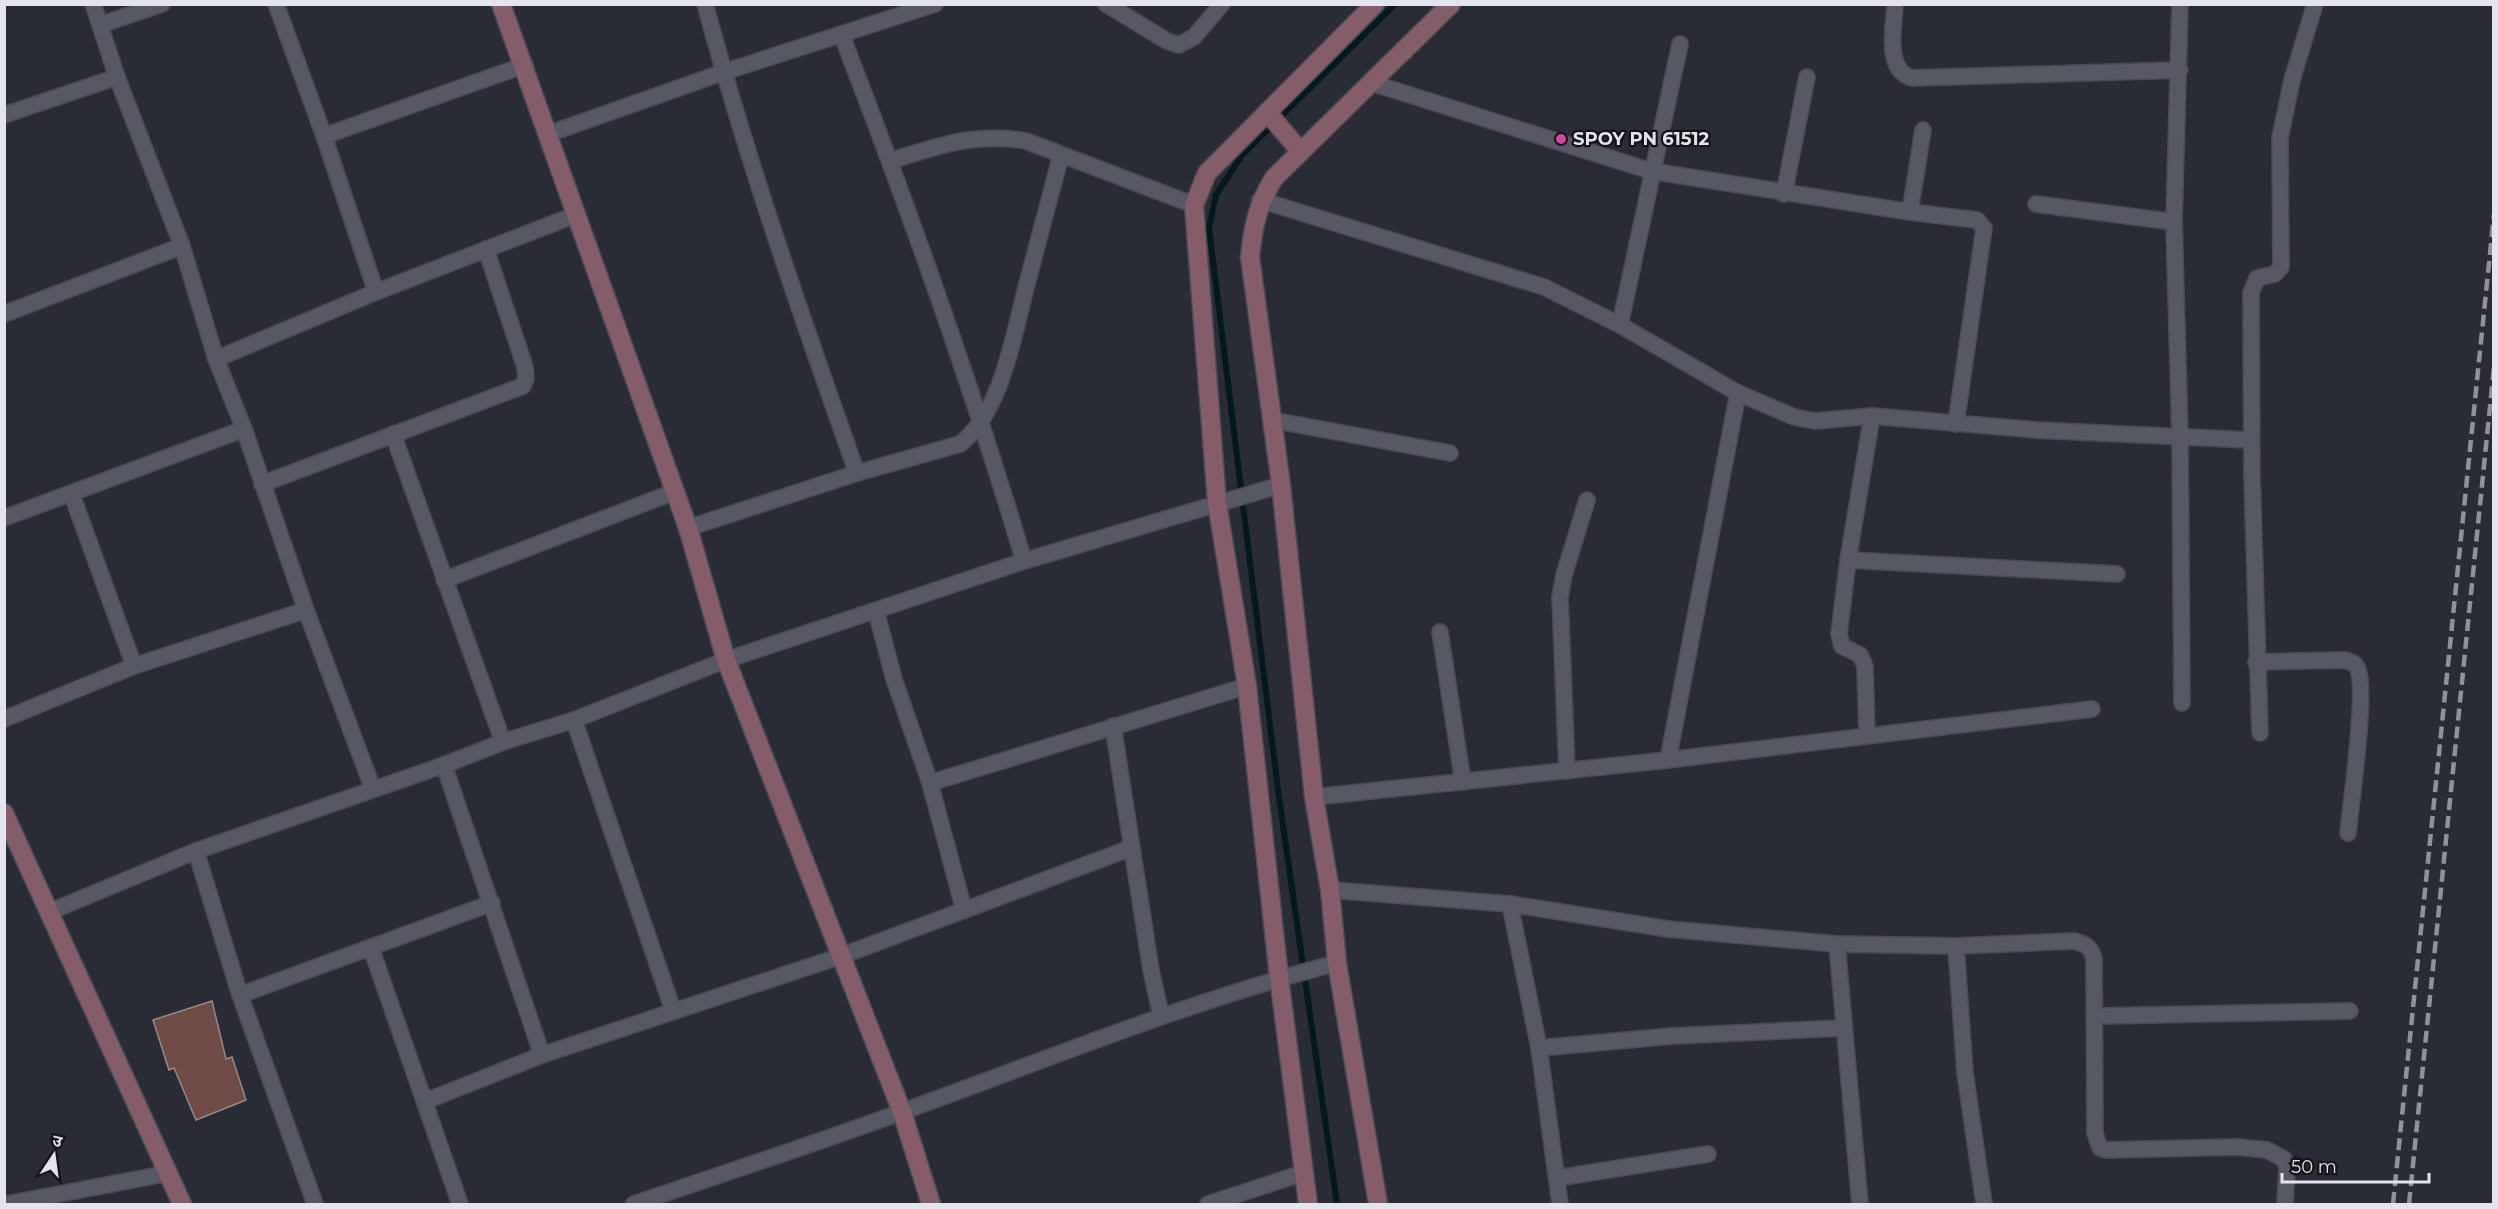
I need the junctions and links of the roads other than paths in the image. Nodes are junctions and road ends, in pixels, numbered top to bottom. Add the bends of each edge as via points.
1 (93, 4) edge
2 (162, 4) edge
3 (276, 4) edge
4 (501, 4) edge
5 (705, 4) edge
6 (936, 4) edge
7 (1106, 4) edge
8 (1222, 4) edge
9 (1375, 4) edge
10 (1451, 4) edge
11 (1894, 4) edge
12 (2180, 4) edge
13 (2316, 4) edge
14 (100, 25) junction
15 (842, 36) junction
16 (1680, 44) dead end
17 (525, 65) junction
18 (2180, 70) junction
19 (724, 72) junction
20 (117, 77) junction
21 (1807, 77) dead end
22 (1372, 83) junction
23 (4, 115) edge
24 (1270, 115) junction
25 (1923, 130) dead end
26 (548, 134) junction
27 (324, 136) junction
28 (1296, 147) junction
29 (1061, 155) junction
30 (890, 161) junction
31 (1651, 171) junction
32 (1784, 194) junction
33 (1260, 200) junction
34 (2036, 204) dead end
35 (1194, 205) junction
36 (1910, 212) junction
37 (575, 215) junction
38 (2174, 222) junction
39 (182, 246) junction
40 (486, 249) junction
41 (376, 292) junction
42 (4, 314) edge
43 (1620, 325) junction
44 (216, 359) junction
45 (1738, 393) junction
46 (1872, 416) junction
47 (982, 420) junction
48 (1272, 420) junction
49 (1956, 424) junction
50 (244, 429) junction
51 (393, 434) junction
52 (2180, 437) junction
53 (2252, 440) junction
54 (1450, 453) dead end
55 (857, 473) junction
56 (262, 484) junction
57 (1274, 487) junction
58 (674, 492) junction
59 (72, 495) junction
60 (1587, 500) dead end
61 (1217, 503) junction
62 (4, 518) edge
63 (688, 528) junction
64 (1848, 560) junction
65 (1024, 561) junction
66 (2117, 574) dead end
67 (444, 580) junction
68 (306, 610) junction
69 (876, 611) junction
70 (1440, 632) dead end
71 (726, 660) junction
72 (2256, 662) junction
73 (134, 666) junction
74 (1247, 686) junction
75 (2182, 703) dead end
76 (2092, 709) dead end
77 (4, 719) edge
78 (574, 720) junction
79 (1113, 726) junction
80 (2260, 733) dead end
81 (1867, 735) junction
82 (503, 742) junction
83 (1668, 760) junction
84 (444, 765) junction
85 (1566, 771) junction
86 (1463, 782) junction
87 (930, 783) junction
88 (373, 789) junction
89 (1314, 798) junction
90 (5, 817) edge
91 (2348, 832) dead end
92 (1131, 848) junction
93 (196, 851) junction
94 (1330, 890) junction
95 (492, 903) junction
96 (1510, 904) junction
97 (964, 910) junction
98 (49, 912) junction
99 (1837, 944) junction
100 (1956, 946) junction
101 (371, 948) junction
102 (841, 956) junction
103 (1329, 965) junction
104 (1284, 976) junction
105 (240, 995) junction
106 (673, 1010) junction
107 (2350, 1011) dead end
108 (1161, 1015) junction
109 (2096, 1016) junction
110 (1843, 1028) junction
111 (1539, 1048) junction
112 (542, 1055) junction
113 (426, 1101) junction
114 (902, 1112) junction
115 (1708, 1154) dead end
116 (169, 1173) junction
117 (1303, 1173) junction
118 (1557, 1178) junction
119 (8, 1204) edge
120 (183, 1204) edge
121 (315, 1204) edge
122 (460, 1204) edge
123 (634, 1204) edge
124 (931, 1204) edge
125 (1208, 1204) edge
126 (1308, 1204) edge
127 (1378, 1204) edge
128 (1560, 1204) edge
129 (1860, 1204) edge
130 (1984, 1204) edge
131 (2285, 1204) edge

1 - 14 street
2 - 14 street
3 - 27 street
4 - 17 main road
5 - 19 street
6 - 15 street
7 - 8 street via 1179,45 1194,37
9 - 24 main road
10 - 22 main road
11 - 18 street via 1894,60 1903,75 1912,78
12 - 18 street
13 - 53 street via 2292,80 2280,138 2281,267 2276,274 2257,278 2252,286
14 - 20 street
15 - 19 street
15 - 30 street
16 - 31 street
17 - 26 main road
17 - 27 street
18 - 38 street
19 - 26 street
19 - 55 street via 799,310
20 - 23 street
20 - 39 street
21 - 32 street
22 - 28 main road
22 - 31 street
24 - 28 main road
24 - 35 main road via 1207,173
25 - 36 street
26 - 37 main road
27 - 41 street
28 - 33 main road
29 - 30 street via 1026,141 986,137 960,139
29 - 35 street
29 - 47 street via 1003,373
30 - 47 street
31 - 32 street
31 - 43 street
32 - 36 street
33 - 43 street via 1544,287
33 - 48 main road via 1250,257
34 - 38 street
35 - 61 main road
36 - 49 street via 1977,220 1984,228
37 - 40 street
37 - 58 main road
38 - 52 street
39 - 42 street
39 - 44 street
40 - 41 street
40 - 51 street via 525,367 523,386
41 - 44 street
43 - 45 street
44 - 50 street
45 - 46 street via 1806,420
45 - 83 street
46 - 49 street
46 - 64 street
47 - 55 street via 960,444
47 - 65 street
48 - 54 street
48 - 57 main road
49 - 52 street
50 - 56 street
50 - 59 street
51 - 56 street
51 - 67 street
52 - 53 street
52 - 75 street
53 - 72 street
55 - 63 street
56 - 68 street
57 - 61 street
57 - 89 main road
58 - 63 main road
58 - 67 street
59 - 62 street
59 - 73 street
60 - 85 street via 1560,597
61 - 65 street
61 - 74 main road
63 - 71 main road
64 - 66 street
64 - 81 street via 1840,641 1860,655 1865,666
65 - 69 street
67 - 82 street
68 - 73 street
68 - 88 street
69 - 71 street
69 - 87 street via 894,679
70 - 86 street
71 - 78 street
71 - 102 main road
72 - 80 street
72 - 91 street via 2344,660 2360,671
73 - 77 street
74 - 79 street
74 - 104 main road
76 - 81 street
78 - 82 street
78 - 106 street
79 - 87 street
79 - 92 street
81 - 83 street
82 - 84 street
83 - 85 street
84 - 88 street
84 - 95 street
85 - 86 street
86 - 89 street
87 - 97 street
88 - 93 street
89 - 94 main road
90 - 98 main road
92 - 97 street
92 - 108 street
93 - 98 street
93 - 105 street
94 - 96 street
94 - 103 main road
95 - 101 street
95 - 112 street
96 - 99 street via 1689,931
96 - 111 street
97 - 102 street
98 - 116 main road
99 - 100 street
99 - 110 street
100 - 109 street via 2074,941 2085,944 2094,959
100 - 130 street via 1965,1073
101 - 105 street
101 - 113 street
102 - 106 street
102 - 114 main road
103 - 104 street
103 - 127 main road
104 - 108 street
104 - 117 main road
105 - 121 street
106 - 112 street
107 - 109 street
108 - 114 street
109 - 131 street via 2095,1133 2100,1148 2267,1150 2284,1159 2287,1167
110 - 111 street via 1672,1036
110 - 129 street
111 - 118 street
112 - 113 street
113 - 122 street
114 - 123 street
114 - 124 main road
115 - 118 street
116 - 119 street
116 - 120 main road
117 - 125 street
117 - 126 main road
118 - 128 street

